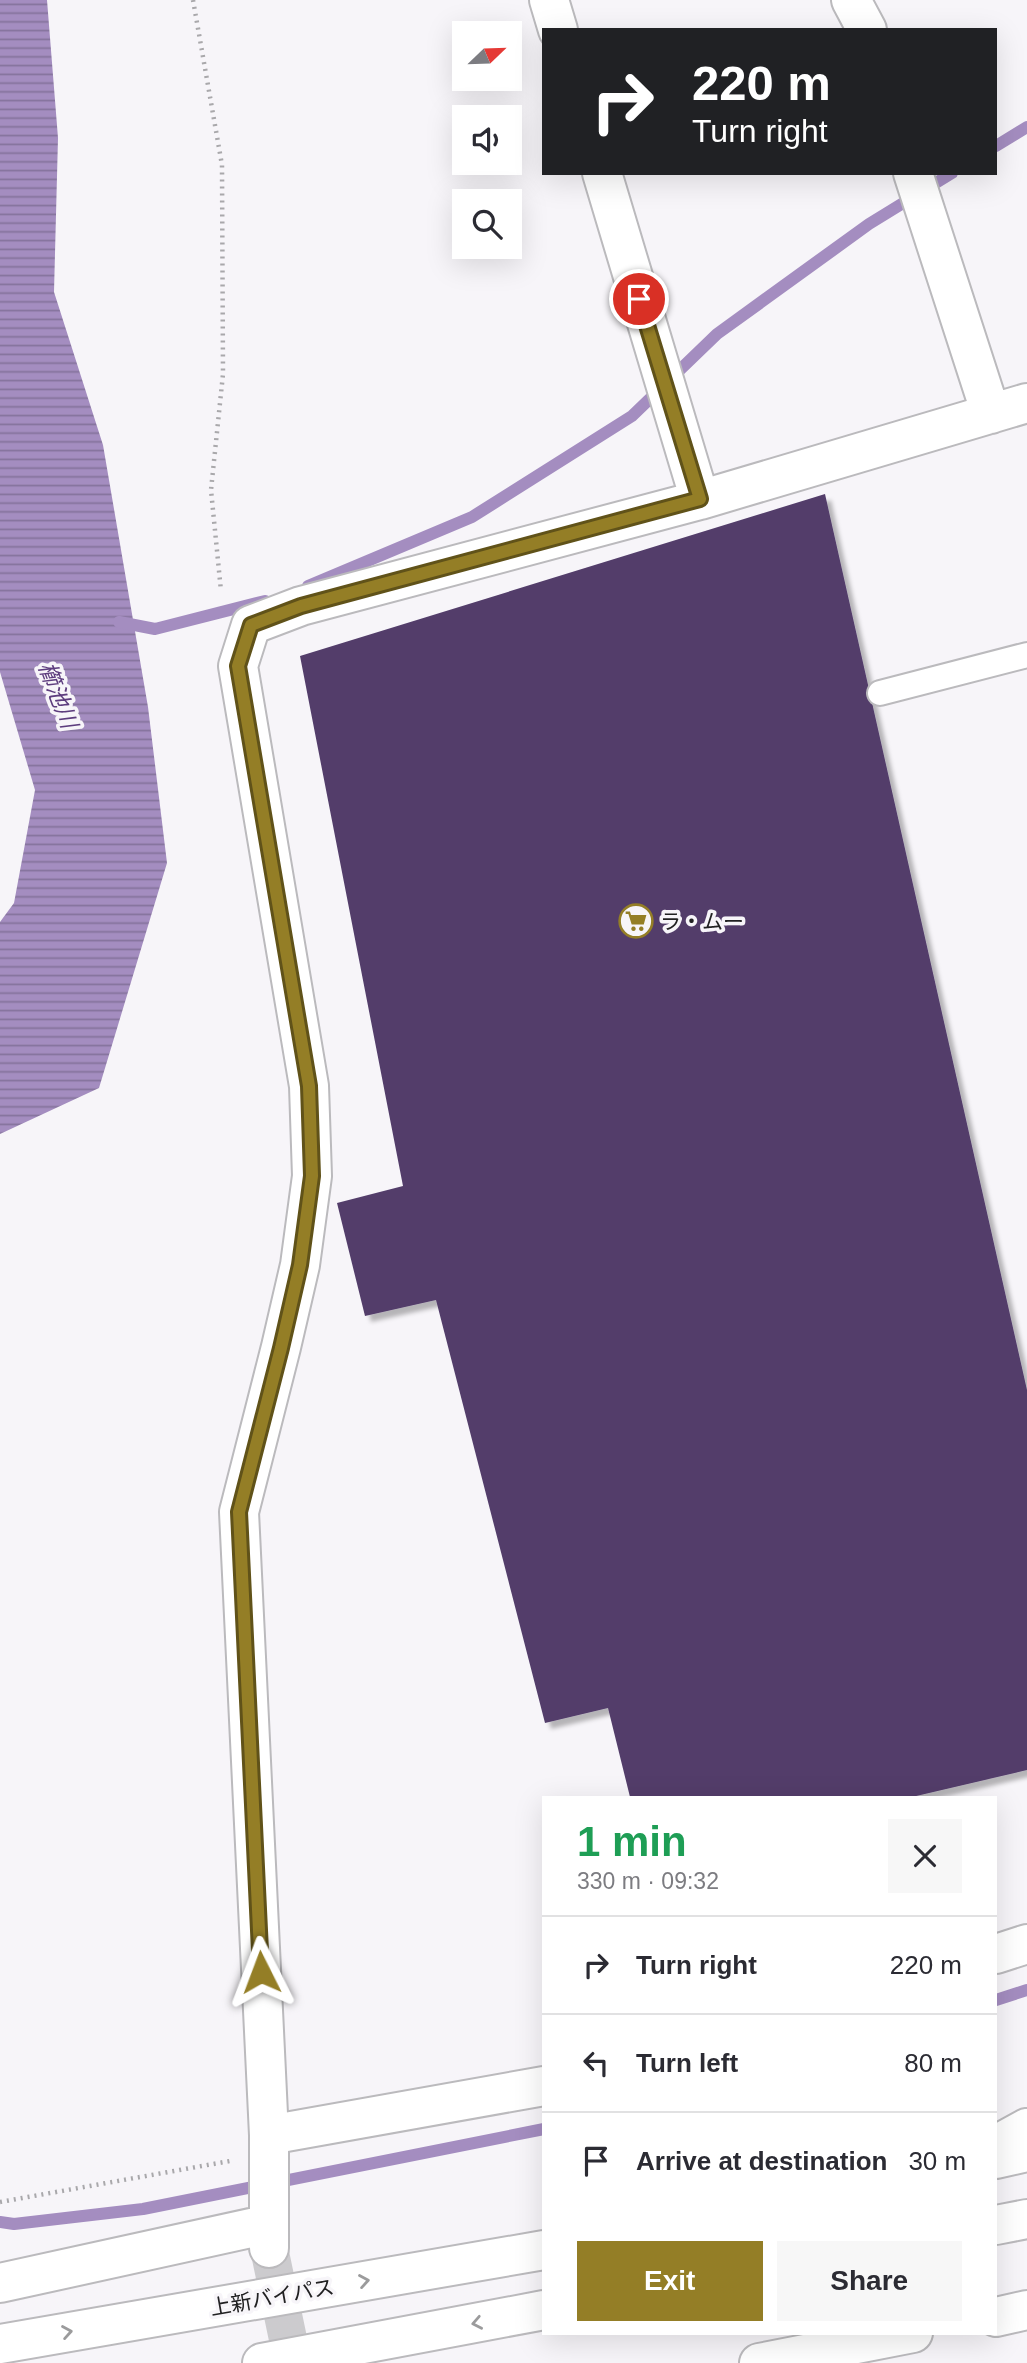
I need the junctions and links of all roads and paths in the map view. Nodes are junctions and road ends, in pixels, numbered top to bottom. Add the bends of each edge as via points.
1 (193, 0) edge
2 (550, 0) edge
3 (851, 0) edge
4 (557, 28) edge
5 (865, 28) edge
6 (603, 175) edge
7 (914, 175) edge
8 (1009, 408) edge
9 (700, 499) junction
10 (221, 591) dead end
11 (1027, 655) edge
12 (880, 693) dead end
13 (1027, 1944) edge
14 (997, 1954) edge
15 (542, 2086) edge
16 (1027, 2128) edge
17 (997, 2144) edge
18 (269, 2145) junction
19 (1027, 2152) edge
20 (997, 2159) edge
21 (0, 2203) edge
22 (1027, 2219) edge
23 (997, 2225) edge
24 (542, 2250) edge
25 (0, 2283) edge
26 (542, 2310) edge
27 (1027, 2310) edge
28 (997, 2316) edge
29 (903, 2335) edge
30 (0, 2344) edge
31 (262, 2363) edge
32 (758, 2363) edge

1 - 10 path via 222,165 223,374 211,490
2 - 4 main road
3 - 5 main road
6 - 9 main road
7 - 8 main road
8 - 9 main road
9 - 18 main road via 301,606 251,625 238,666 309,1086 312,1176 300,1265 239,1512
11 - 12 lane
13 - 14 main road
15 - 18 main road
16 - 17 main road
18 - 21 path
18 - 25 main road via 269,2236
19 - 20 main road
22 - 23 main road
30 -> 24 main road, 上新バイパス
26 -> 31 main road
27 - 28 main road
29 - 32 main road

